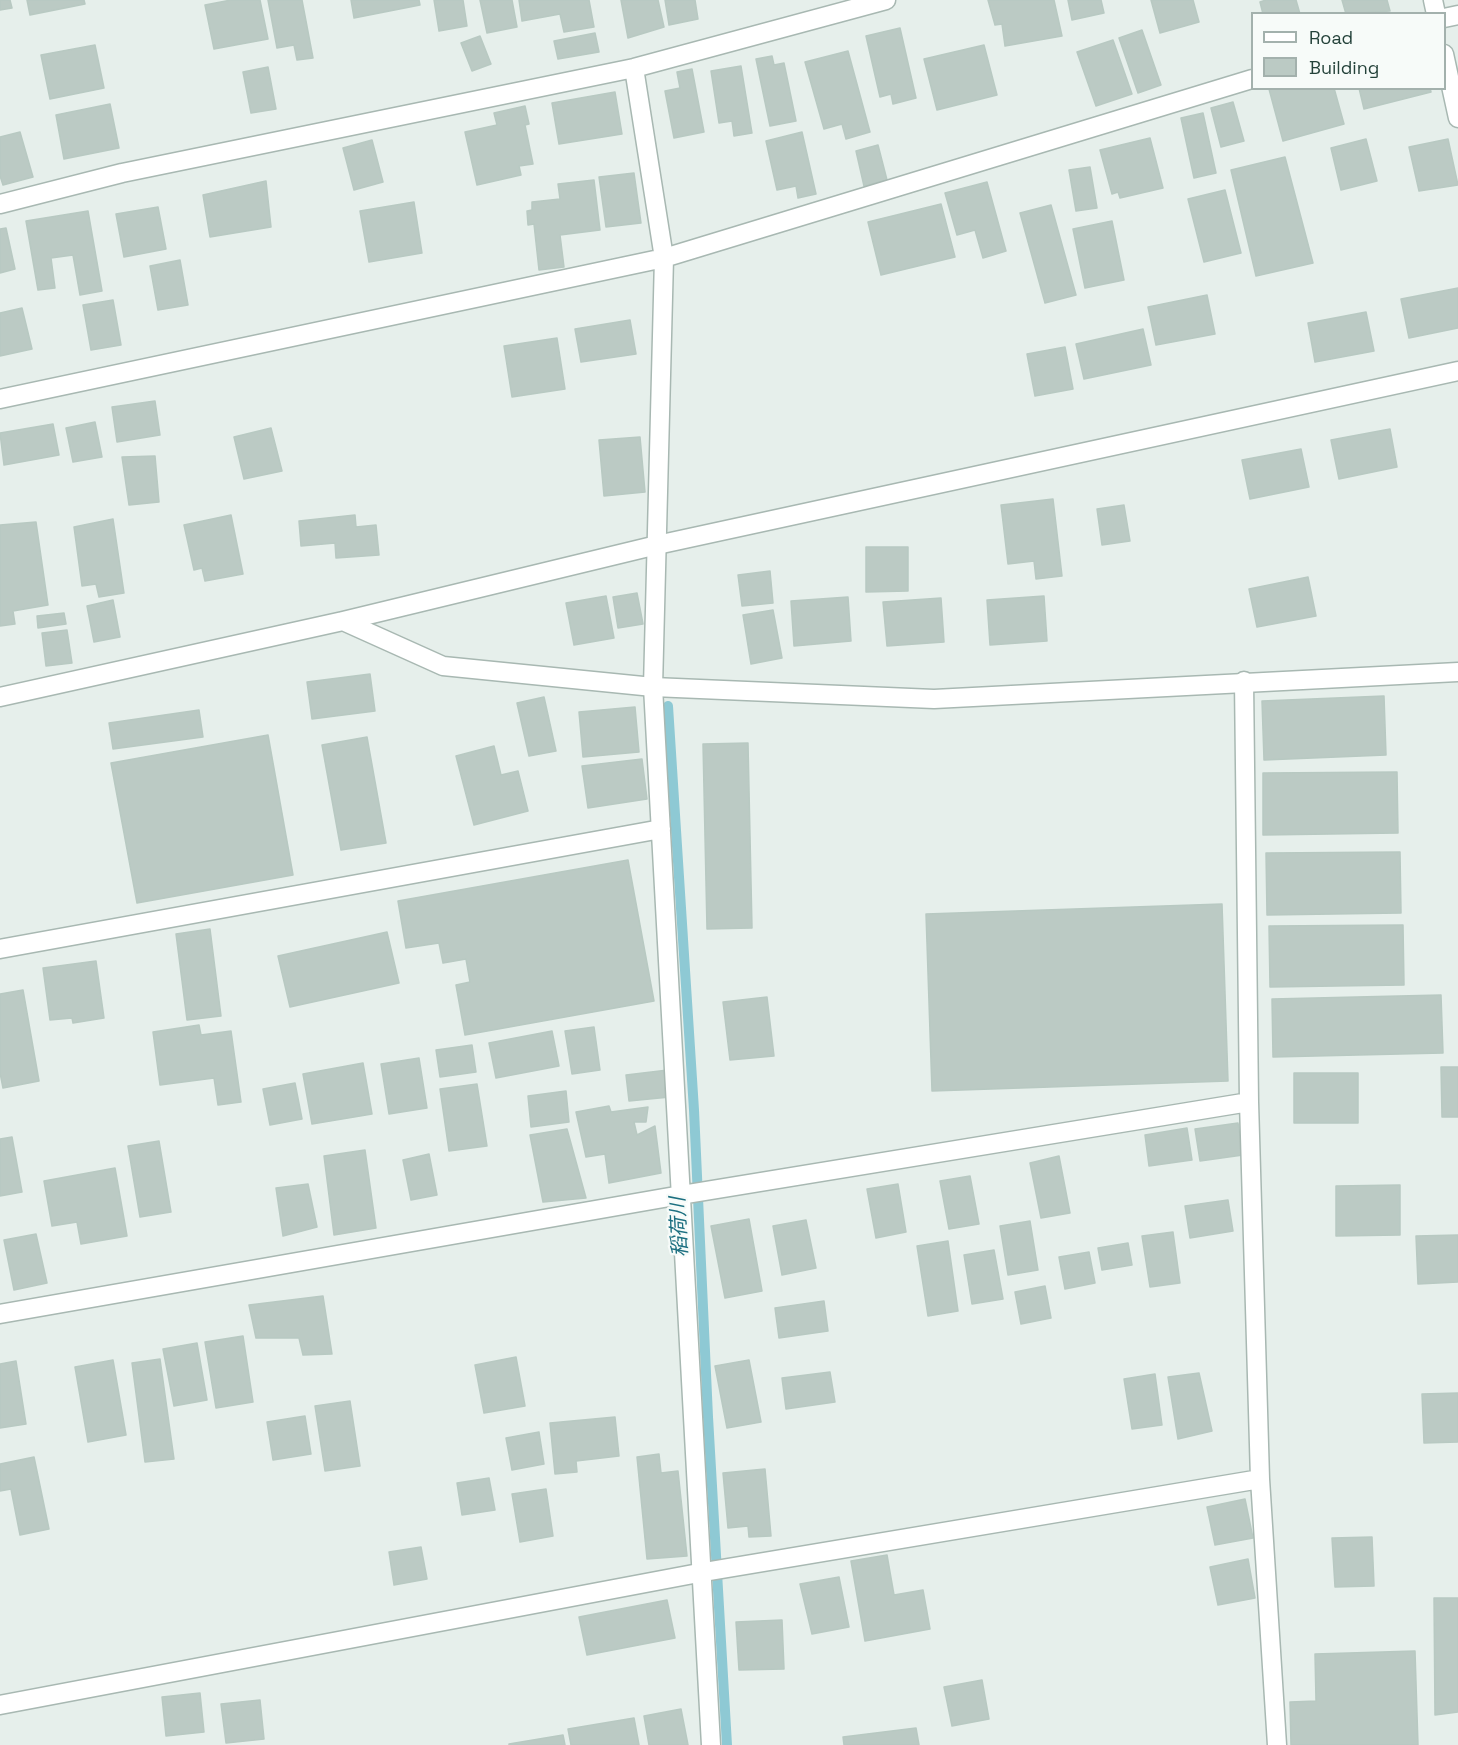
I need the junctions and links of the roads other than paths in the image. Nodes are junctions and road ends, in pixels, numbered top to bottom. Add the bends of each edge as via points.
1 (886, 0) edge
2 (1446, 63) edge
3 (633, 68) junction
4 (1251, 79) edge
5 (1458, 118) edge
6 (0, 204) edge
7 (664, 258) junction
8 (1458, 371) edge
9 (0, 399) edge
10 (657, 545) junction
11 (343, 621) junction
12 (1458, 672) edge
13 (1244, 681) junction
14 (653, 687) junction
15 (0, 697) edge
16 (661, 829) junction
17 (0, 949) edge
18 (1249, 1102) junction
19 (682, 1195) junction
20 (0, 1314) edge
21 (1260, 1479) junction
22 (702, 1573) junction
23 (0, 1705) edge
24 (711, 1745) edge
25 (1277, 1745) edge

1 - 3 street
2 - 5 street
3 - 6 street via 122,173
3 - 7 street
4 - 7 street
7 - 9 street
7 - 10 street
8 - 10 street
10 - 11 street
10 - 14 street
11 - 14 street via 443,666
11 - 15 street
12 - 13 street
13 - 14 street via 934,699
13 - 18 street
14 - 16 street
16 - 17 street
16 - 19 street
18 - 19 street
18 - 21 street
19 - 20 street
19 - 22 street
21 - 22 street
21 - 25 street
22 - 23 street
22 - 24 street

